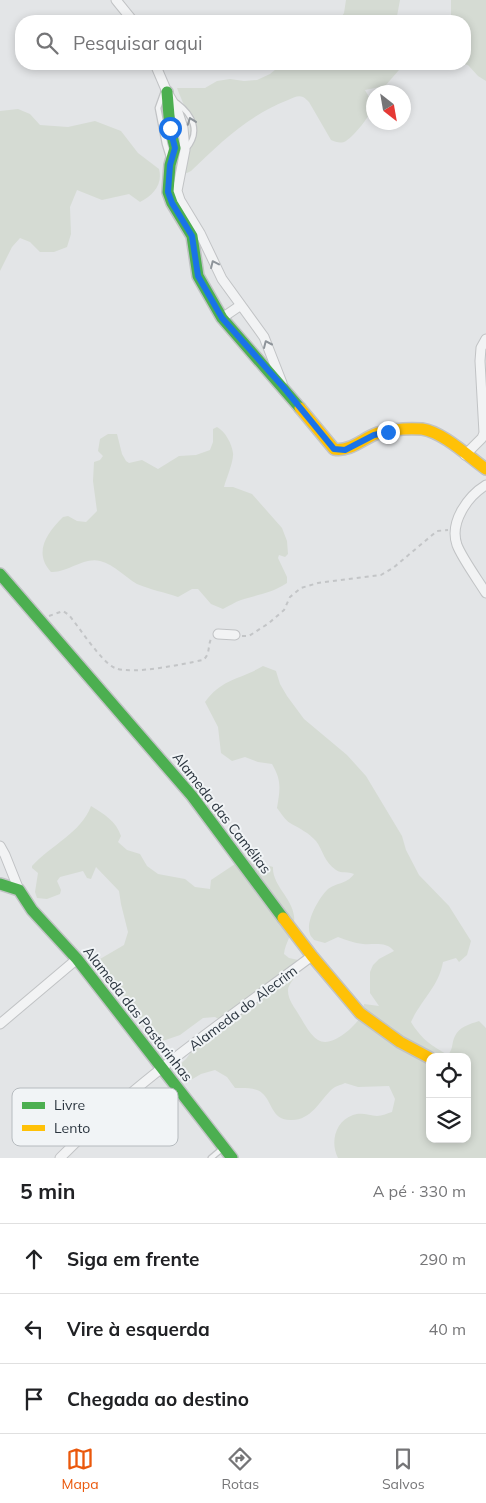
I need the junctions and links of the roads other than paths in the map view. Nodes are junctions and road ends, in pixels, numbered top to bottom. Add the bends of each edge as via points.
1 (116, 0) edge
2 (128, 15) edge
3 (157, 70) edge
4 (167, 93) junction
5 (241, 305) junction
6 (222, 318) junction
7 (486, 339) edge
8 (284, 388) junction
9 (465, 454) junction
10 (486, 469) edge
11 (486, 485) edge
12 (0, 574) edge
13 (486, 593) edge
14 (218, 634) road end
15 (235, 635) road end
16 (0, 846) edge
17 (0, 884) edge
18 (19, 890) junction
19 (312, 956) junction
20 (76, 959) junction
21 (0, 1024) edge
22 (426, 1056) edge
23 (162, 1068) junction
24 (138, 1088) edge
25 (178, 1088) edge
26 (178, 1088) edge
27 (72, 1146) edge
28 (224, 1147) junction
29 (60, 1158) edge
30 (211, 1158) edge
31 (232, 1158) edge

1 - 2 street
3 - 4 street
5 -> 4 street via 222,279 180,200 177,191 185,150 183,128
4 - 6 street via 175,148 168,192 192,236 198,276
5 - 6 street
8 -> 5 street via 264,337
6 - 8 street
7 - 9 street via 481,348 480,362 484,433
8 - 9 street via 334,449 345,450 374,435 388,432 429,430
9 - 10 street
11 - 13 street via 467,502 455,530 457,545
12 - 19 street, Alameda das Camélias via 192,796
14 - 15 street
16 - 18 street, Alameda das Pastorinhas
17 - 18 street
18 - 20 street, Alameda das Pastorinhas via 32,910
19 - 22 street, Alameda das Camélias via 360,1013 400,1042
19 - 23 street, Alameda do Alecrim
20 - 21 street
20 - 23 street, Alameda das Pastorinhas
23 - 24 street, Alameda do Alecrim
23 - 25 street, Alameda das Pastorinhas
26 - 28 street, Alameda das Pastorinhas
27 - 29 street, Alameda do Alecrim
28 - 30 lane
28 - 31 street, Alameda das Pastorinhas

